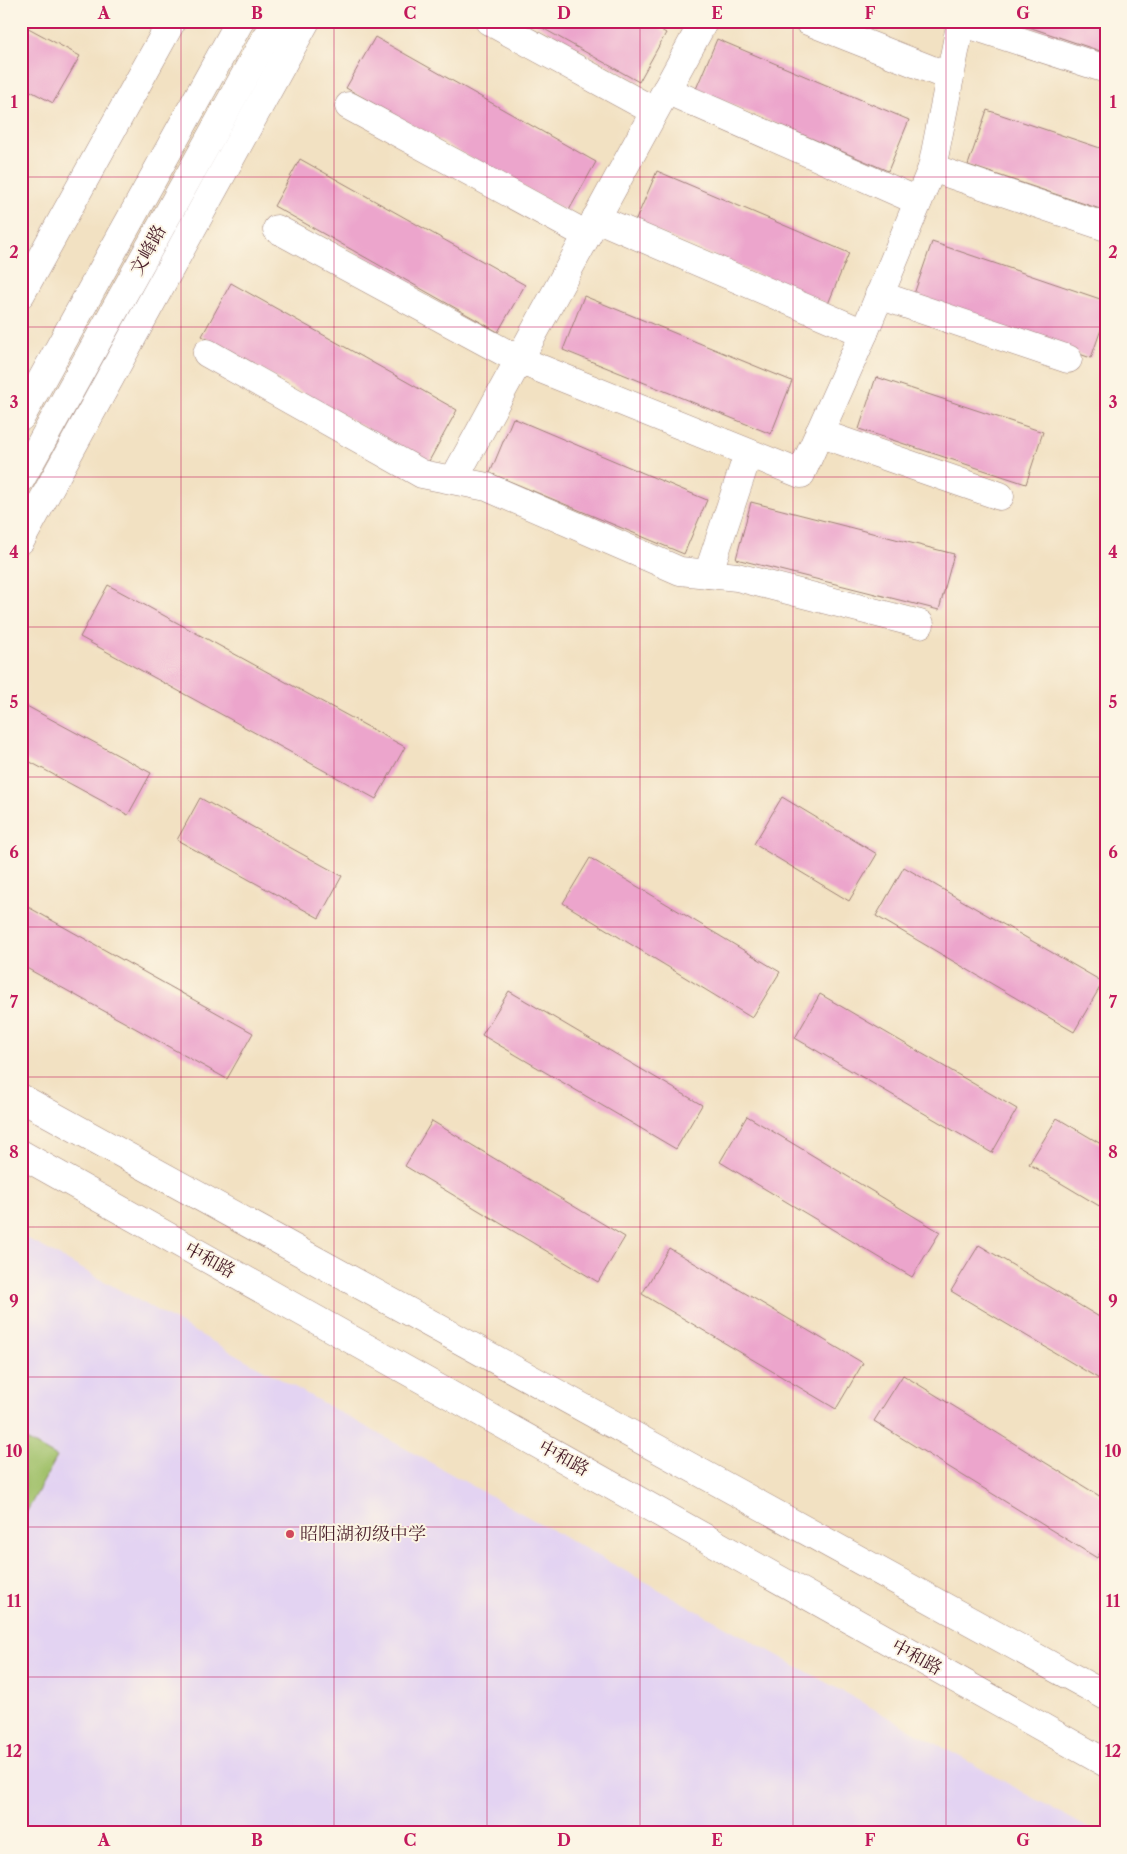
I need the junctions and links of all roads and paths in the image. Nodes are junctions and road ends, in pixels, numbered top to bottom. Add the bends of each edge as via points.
1 (172, 21) edge
2 (240, 21) edge
3 (275, 21) edge
4 (306, 21) edge
5 (489, 21) edge
6 (704, 21) edge
7 (808, 21) edge
8 (961, 22) edge
9 (1106, 69) edge
10 (950, 77) junction
11 (660, 101) junction
12 (349, 106) dead end
13 (932, 168) junction
14 (918, 200) junction
15 (592, 227) junction
16 (1106, 227) edge
17 (277, 229) dead end
18 (21, 294) edge
19 (879, 295) junction
20 (864, 332) junction
21 (207, 353) dead end
22 (1068, 359) dead end
23 (519, 360) junction
24 (21, 417) edge
25 (819, 433) junction
26 (748, 454) junction
27 (21, 479) edge
28 (454, 479) junction
29 (1000, 496) dead end
30 (21, 540) edge
31 (708, 574) junction
32 (920, 624) dead end
33 (21, 1098) edge
34 (21, 1154) edge
35 (1106, 1696) edge
36 (1106, 1762) edge

1 - 18 street
2 - 24 street, 文峰路
3 - 27 street, 文峰路
4 - 30 street
5 - 11 street
6 - 11 street
7 - 10 street
8 - 9 street
8 - 10 street
10 - 13 street
11 - 14 street
11 - 15 street
12 - 15 street
13 - 14 street
13 - 16 street
14 - 19 street
15 - 20 street
15 - 23 street
17 - 23 street
19 - 20 street
19 - 22 street
20 - 25 street
21 - 28 street via 422,474
23 - 26 street
23 - 28 street
25 - 26 street via 801,474
25 - 29 street
26 - 31 street
28 - 31 street via 487,487 680,571
31 - 32 street via 737,577
33 - 35 street
34 - 36 street, 中和路

